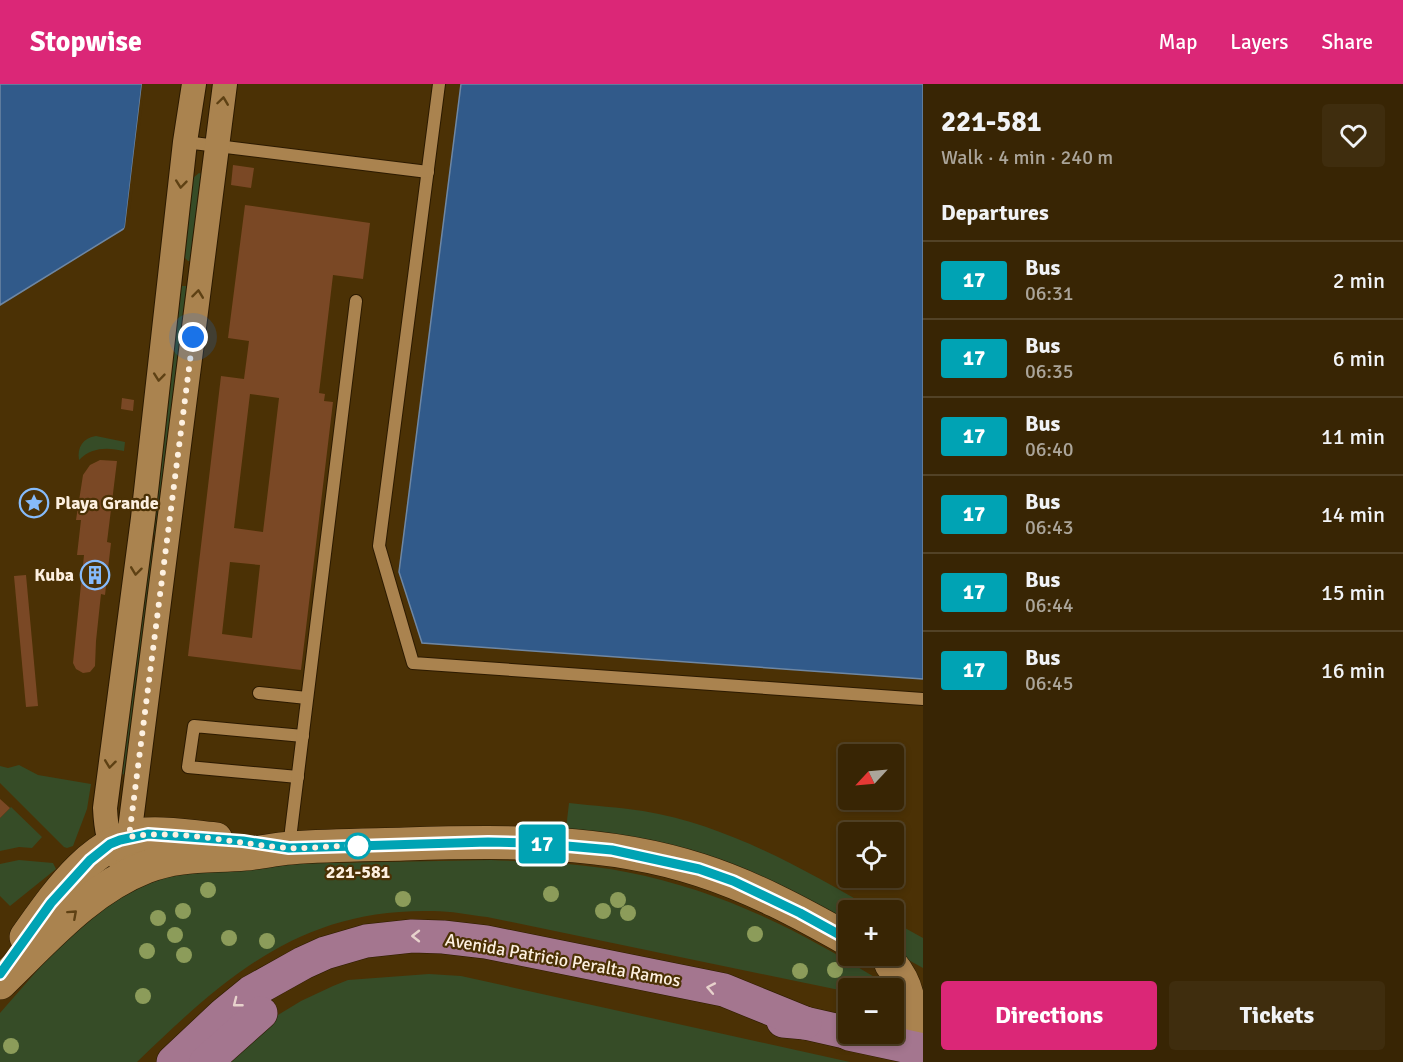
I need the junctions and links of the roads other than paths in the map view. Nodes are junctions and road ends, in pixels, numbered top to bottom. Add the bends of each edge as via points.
1 (194, 84) edge
2 (225, 84) edge
3 (439, 84) edge
4 (185, 142) junction
5 (217, 147) junction
6 (428, 172) junction
7 (356, 301) dead end
8 (259, 693) dead end
9 (307, 698) junction
10 (923, 699) edge
11 (303, 736) junction
12 (298, 777) junction
13 (120, 841) junction
14 (289, 848) junction
15 (130, 874) junction
16 (838, 934) edge
17 (889, 966) edge
18 (898, 966) edge
19 (0, 974) edge
20 (923, 977) edge
21 (0, 983) edge
22 (805, 1023) junction
23 (838, 1031) edge
24 (894, 1044) edge
25 (916, 1049) edge
26 (173, 1062) edge
27 (206, 1062) edge

1 - 4 street
5 -> 2 street
3 - 6 lane
4 - 5 lane
4 -> 13 street via 143,518 105,808 106,827
5 - 6 lane
13 -> 5 street
6 - 10 lane via 379,546 413,663
7 - 9 lane
8 - 9 lane
9 - 11 lane
11 - 12 lane
11 - 12 lane via 194,726 188,767
12 - 14 lane
13 - 14 main road via 148,834
13 - 15 street
13 - 19 main road via 90,860 51,903
14 - 15 main road via 180,858
14 - 16 main road via 488,842 612,850 699,869 733,881
21 -> 15 main road via 76,911 105,887
17 - 25 main road via 905,984
18 - 20 main road
22 - 23 main road, Avenida Patricio Peralta Ramos
22 -> 26 main road, Avenida Patricio Peralta Ramos via 724,990 486,942 404,936 344,946 264,984 236,1004
22 - 27 main road, Avenida Patricio Peralta Ramos via 721,1013 465,961 396,958 338,971 294,992 256,1017
24 - 25 main road, Avenida Patricio Peralta Ramos

